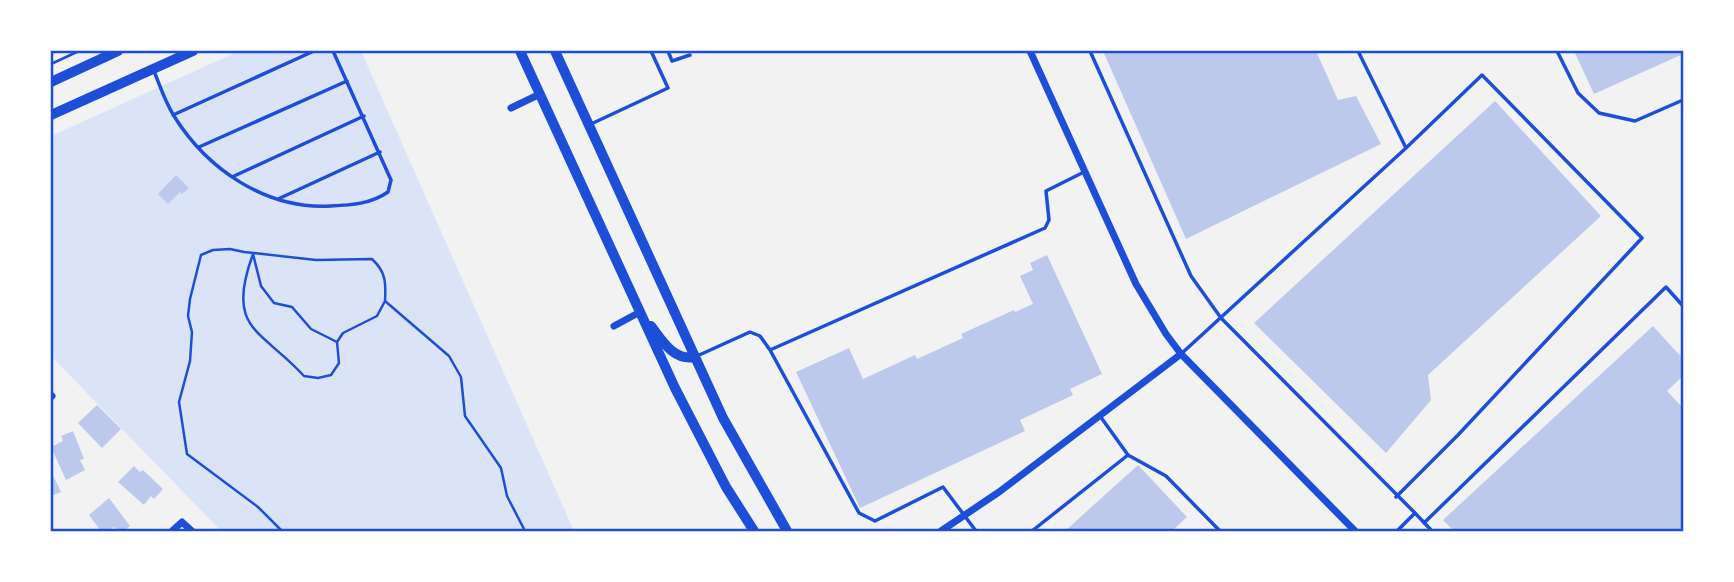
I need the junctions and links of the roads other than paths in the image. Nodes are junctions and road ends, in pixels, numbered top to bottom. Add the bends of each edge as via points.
1 (118, 51) edge
2 (192, 51) edge
3 (314, 51) edge
4 (333, 51) edge
5 (520, 51) edge
6 (555, 51) edge
7 (651, 51) edge
8 (668, 51) edge
9 (1030, 51) edge
10 (1090, 51) edge
11 (1357, 51) edge
12 (1557, 51) edge
13 (690, 55) dead end
14 (153, 69) junction
15 (347, 81) junction
16 (51, 82) edge
17 (540, 94) junction
18 (1683, 100) edge
19 (511, 108) dead end
20 (51, 115) edge
21 (173, 115) junction
22 (364, 117) junction
23 (589, 125) junction
24 (198, 148) junction
25 (1406, 148) junction
26 (380, 152) junction
27 (1084, 172) junction
28 (231, 177) junction
29 (278, 199) junction
30 (1683, 306) edge
31 (640, 312) junction
32 (1221, 318) junction
33 (614, 326) dead end
34 (770, 351) junction
35 (1181, 354) junction
36 (695, 357) junction
37 (1100, 416) junction
38 (1128, 455) junction
39 (1396, 496) junction
40 (1415, 513) junction
41 (964, 516) junction
42 (1424, 523) junction
43 (173, 531) edge
44 (192, 531) edge
45 (754, 531) edge
46 (787, 531) edge
47 (941, 531) edge
48 (976, 531) edge
49 (1032, 531) edge
50 (1220, 531) edge
51 (1355, 531) edge
52 (1397, 531) edge
53 (1432, 531) edge

1 - 16 main road
2 - 14 main road
3 - 21 lane
4 - 15 lane
5 - 17 main road
6 - 23 main road
7 - 23 lane via 668,88
8 - 13 lane via 672,61
9 - 27 street
10 - 32 lane via 1191,275
11 - 25 lane
12 - 18 lane via 1578,93 1599,113 1635,121
14 - 20 main road
14 - 21 lane
15 - 22 lane
15 - 24 lane
17 - 19 street
17 - 31 main road
21 - 24 lane
22 - 26 lane
22 - 28 lane
23 - 36 main road
24 - 28 lane
25 - 32 lane
25 - 39 lane via 1482,75 1642,238
26 - 29 lane
26 - 29 lane via 391,180 382,197 324,207
27 - 34 lane via 1046,191 1049,220 1045,228
27 - 35 street via 1136,284
28 - 29 lane
30 - 42 lane via 1666,287
31 - 33 street
31 - 36 main road via 676,354 685,359
31 - 45 main road via 726,486
32 - 35 lane
32 - 39 lane
34 - 36 lane via 760,336 750,332
34 - 41 lane via 859,513 874,521 943,487
35 - 37 street
35 - 51 street
36 - 46 main road via 723,418
37 - 38 lane
37 - 41 street
38 - 49 lane
38 - 50 lane via 1166,476
39 - 40 lane
40 - 42 lane
40 - 52 lane
41 - 47 street
41 - 48 lane
42 - 53 lane
43 - 44 street via 182,522

